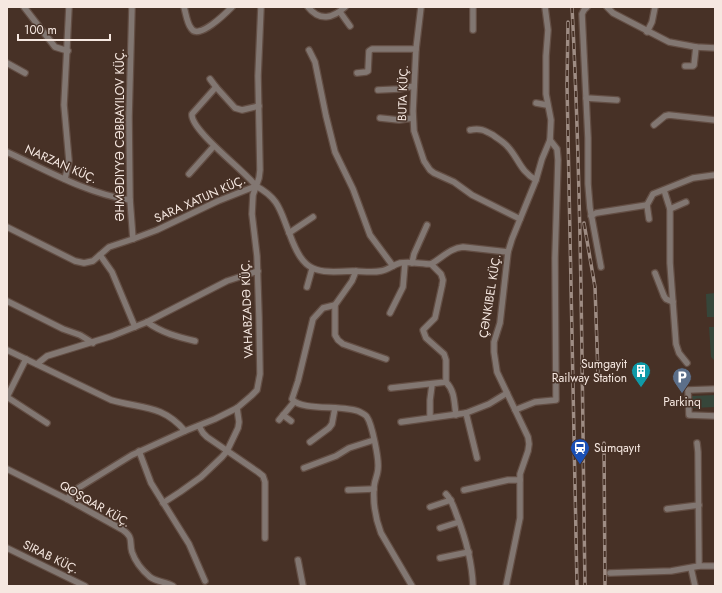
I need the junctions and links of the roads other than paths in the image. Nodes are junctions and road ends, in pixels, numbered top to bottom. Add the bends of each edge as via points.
1 (24, 7) edge
2 (69, 7) edge
3 (132, 7) edge
4 (184, 7) edge
5 (232, 7) edge
6 (261, 7) edge
7 (308, 7) edge
8 (345, 7) edge
9 (421, 7) edge
10 (473, 7) edge
11 (546, 7) edge
12 (587, 7) edge
13 (600, 7) edge
14 (607, 7) edge
15 (655, 7) edge
16 (340, 12) junction
17 (350, 26) dead end
18 (473, 30) dead end
19 (647, 32) junction
20 (696, 47) junction
21 (715, 48) edge
22 (416, 49) junction
23 (309, 50) dead end
24 (68, 51) junction
25 (7, 63) edge
26 (685, 66) dead end
27 (25, 73) dead end
28 (357, 73) dead end
29 (210, 79) dead end
30 (414, 86) junction
31 (216, 87) junction
32 (378, 90) dead end
33 (586, 98) junction
34 (617, 100) dead end
35 (536, 103) dead end
36 (547, 105) junction
37 (259, 106) junction
38 (380, 118) dead end
39 (413, 118) junction
40 (715, 120) edge
41 (654, 125) dead end
42 (470, 130) dead end
43 (550, 140) junction
44 (214, 146) junction
45 (7, 152) edge
46 (189, 174) dead end
47 (715, 175) edge
48 (66, 179) junction
49 (536, 180) junction
50 (256, 186) junction
51 (664, 190) junction
52 (130, 200) junction
53 (686, 202) dead end
54 (647, 205) junction
55 (670, 208) junction
56 (591, 216) junction
57 (313, 217) dead end
58 (520, 219) junction
59 (649, 219) dead end
60 (427, 225) dead end
61 (7, 227) edge
62 (289, 233) junction
63 (133, 240) junction
64 (508, 252) junction
65 (100, 255) junction
66 (405, 263) junction
67 (412, 263) junction
68 (431, 264) junction
69 (393, 266) junction
70 (601, 267) dead end
71 (312, 269) junction
72 (258, 271) junction
73 (356, 271) junction
74 (655, 273) dead end
75 (308, 287) dead end
76 (7, 301) edge
77 (673, 302) junction
78 (335, 305) junction
79 (390, 313) dead end
80 (147, 322) junction
81 (135, 327) junction
82 (195, 341) dead end
83 (93, 343) junction
84 (7, 350) edge
85 (26, 359) junction
86 (386, 359) dead end
87 (687, 363) dead end
88 (37, 364) junction
89 (446, 382) junction
90 (432, 385) junction
91 (391, 388) dead end
92 (715, 389) edge
93 (507, 393) junction
94 (7, 397) edge
95 (294, 402) junction
96 (237, 408) junction
97 (335, 408) junction
98 (515, 410) junction
99 (466, 413) junction
100 (283, 415) junction
101 (456, 415) junction
102 (715, 416) edge
103 (430, 417) junction
104 (279, 420) dead end
105 (291, 421) dead end
106 (401, 422) dead end
107 (47, 423) dead end
108 (200, 426) junction
109 (185, 431) junction
110 (374, 440) junction
111 (310, 442) dead end
112 (697, 443) dead end
113 (139, 451) junction
114 (226, 451) junction
115 (477, 458) dead end
116 (304, 468) dead end
117 (7, 469) edge
118 (520, 480) junction
119 (374, 489) junction
120 (348, 490) dead end
121 (464, 490) dead end
122 (446, 494) dead end
123 (67, 499) junction
124 (451, 500) junction
125 (163, 503) junction
126 (699, 505) junction
127 (430, 507) dead end
128 (666, 509) dead end
129 (459, 522) junction
130 (440, 528) dead end
131 (265, 538) dead end
132 (7, 548) edge
133 (469, 552) junction
134 (440, 558) dead end
135 (298, 560) dead end
136 (699, 566) junction
137 (715, 566) edge
138 (691, 568) junction
139 (610, 573) dead end
140 (205, 581) dead end
141 (85, 586) edge
142 (173, 586) edge
143 (303, 586) edge
144 (412, 586) edge
145 (473, 586) edge
146 (506, 586) edge
147 (695, 586) edge

1 - 24 street via 55,47
2 - 24 street
3 - 52 street
4 - 5 street via 191,29 199,32 220,19
6 - 37 street, VAHABZADƏ KÜÇ.
7 - 16 street via 315,14 326,17 332,17
8 - 16 street
9 - 22 street, BUTA KÜÇ.
10 - 18 street
11 - 36 street, ÇƏNKIBEL KÜÇ.
12 - 33 street via 582,14
13 - 14 street
14 - 19 street via 612,13
15 - 19 street
16 - 17 street
19 - 20 street via 677,45
20 - 21 street
20 - 26 street via 694,65
22 - 28 street via 372,49 369,51 368,70
22 - 30 street, BUTA KÜÇ.
23 - 69 street via 316,62 335,152 353,189 370,235
24 - 48 street via 64,105 69,161
25 - 27 street
29 - 31 street
30 - 32 street
30 - 39 street, BUTA KÜÇ.
31 - 37 street via 235,108 242,110
31 - 44 street via 192,114 197,128
33 - 34 street
33 - 56 street
35 - 36 street
36 - 43 street, ÇƏNKIBEL KÜÇ. via 551,120
37 - 50 street, VAHABZADƏ KÜÇ. via 260,170
38 - 39 street
39 - 58 street, BUTA KÜÇ. via 417,141 430,170 454,182 472,196
40 - 41 street via 669,115
42 - 49 street via 482,129 501,141 526,174
43 - 49 street, ÇƏNKIBEL KÜÇ.
43 - 98 street via 557,150 558,160 555,258 556,400 535,402
44 - 46 street
44 - 50 street
45 - 48 street, NARZAN KÜÇ.
47 - 51 street via 693,178
48 - 52 street, NARZAN KÜÇ. via 107,196
49 - 58 street, ÇƏNKIBEL KÜÇ.
50 - 62 street, SARA XATUN KÜÇ. via 274,198
50 - 63 street, SARA XATUN KÜÇ. via 218,200
50 - 72 street, VAHABZADƏ KÜÇ. via 252,214
51 - 54 street via 653,194
51 - 55 street
52 - 63 street
53 - 55 street
54 - 56 street via 596,212
54 - 59 street
55 - 77 street
56 - 70 street
57 - 62 street
58 - 64 street, ÇƏNKIBEL KÜÇ.
60 - 67 street
61 - 65 street, SARA XATUN KÜÇ. via 75,261 84,263
62 - 71 street, SARA XATUN KÜÇ. via 299,255
63 - 65 street, SARA XATUN KÜÇ. via 109,247
64 - 68 street via 462,246 456,247
64 - 93 street, ÇƏNKIBEL KÜÇ. via 500,323 494,342 497,372
65 - 81 street via 112,272
66 - 67 street
66 - 69 street
66 - 79 street via 401,292
67 - 68 street
68 - 89 street via 443,280 435,318 423,330 426,338 444,354
69 - 73 street via 381,272
71 - 73 street
71 - 75 street
72 - 80 street via 227,281
72 - 96 street, VAHABZADƏ KÜÇ. via 259,382 251,396
73 - 78 street
74 - 77 street via 664,296
76 - 83 street
77 - 87 street via 676,344
78 - 86 street via 335,335 338,340
78 - 95 street via 323,308 314,320 292,396
80 - 81 street
80 - 82 street via 166,333
81 - 83 street
83 - 88 street via 47,356
84 - 85 street
85 - 88 street
85 - 94 street
88 - 109 street via 111,400 140,405 163,413
89 - 90 street
89 - 101 street via 453,392
90 - 91 street
90 - 103 street
92 - 102 street via 688,390 689,415
93 - 98 street, ÇƏNKIBEL KÜÇ.
93 - 99 street
94 - 107 street
95 - 97 street via 314,407
95 - 100 street
96 - 108 street, VAHABZADƏ KÜÇ.
96 - 114 street via 238,428
97 - 110 street via 356,410 367,417
97 - 111 street via 332,424
98 - 118 street, ÇƏNKIBEL KÜÇ. via 529,444
99 - 101 street
99 - 115 street
100 - 104 street
100 - 105 street
101 - 103 street
103 - 106 street
108 - 109 street, VAHABZADƏ KÜÇ.
108 - 114 street via 207,437
109 - 113 street, VAHABZADƏ KÜÇ.
110 - 116 street
110 - 119 street via 379,462
112 - 126 street
113 - 123 street, VAHABZADƏ KÜÇ. via 75,490
113 - 125 street via 151,482
114 - 125 street via 201,477
114 - 131 street via 263,476
117 - 123 street, QOŞQAR KÜÇ.
118 - 121 street via 508,480
118 - 146 street, ÇƏNKIBEL KÜÇ. via 520,518
119 - 120 street
119 - 144 street via 380,533
122 - 124 street
123 - 142 street, QOŞQAR KÜÇ. via 123,530 130,537 134,557 150,577
124 - 127 street
124 - 129 street
125 - 140 street via 189,544
126 - 128 street
126 - 136 street
129 - 130 street
129 - 133 street
132 - 141 street, SIRAB KÜÇ.
133 - 134 street
133 - 145 street
135 - 143 street
136 - 137 street
136 - 138 street
138 - 139 street
138 - 147 street

